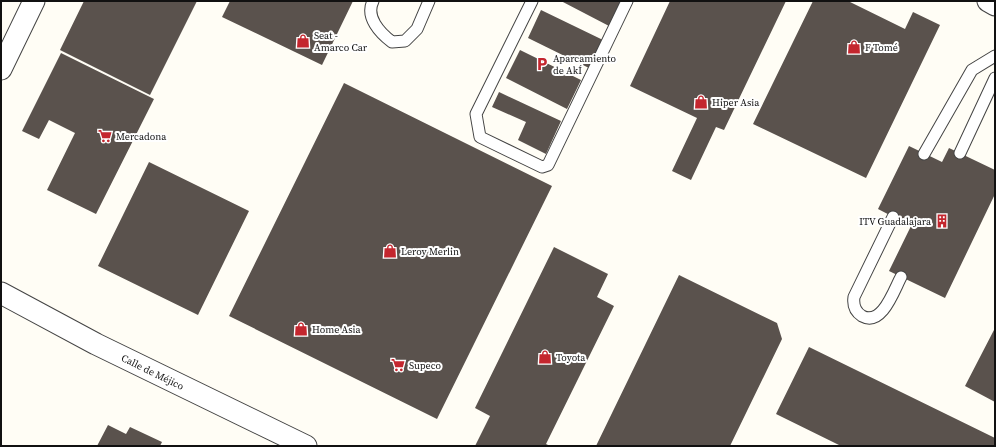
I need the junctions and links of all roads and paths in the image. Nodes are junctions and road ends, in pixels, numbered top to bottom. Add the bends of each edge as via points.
1 (34, 1) edge
2 (373, 1) edge
3 (429, 1) edge
4 (532, 1) edge
5 (627, 1) edge
6 (988, 1) edge
7 (995, 4) edge
8 (995, 56) edge
9 (1, 69) edge
10 (995, 78) edge
11 (960, 153) dead end
12 (924, 154) dead end
13 (893, 217) dead end
14 (901, 277) dead end
15 (1, 293) edge
16 (306, 446) edge

1 - 9 street
2 - 3 lane via 370,6 373,22 382,35 392,42 405,41 417,29
4 - 5 lane via 476,114 480,137 542,167 548,165
6 - 7 street
8 - 12 lane via 972,70
10 - 11 lane
13 - 14 lane via 854,297 853,304 861,316 875,317 881,313
15 - 16 street, Calle de Méjico via 96,344

